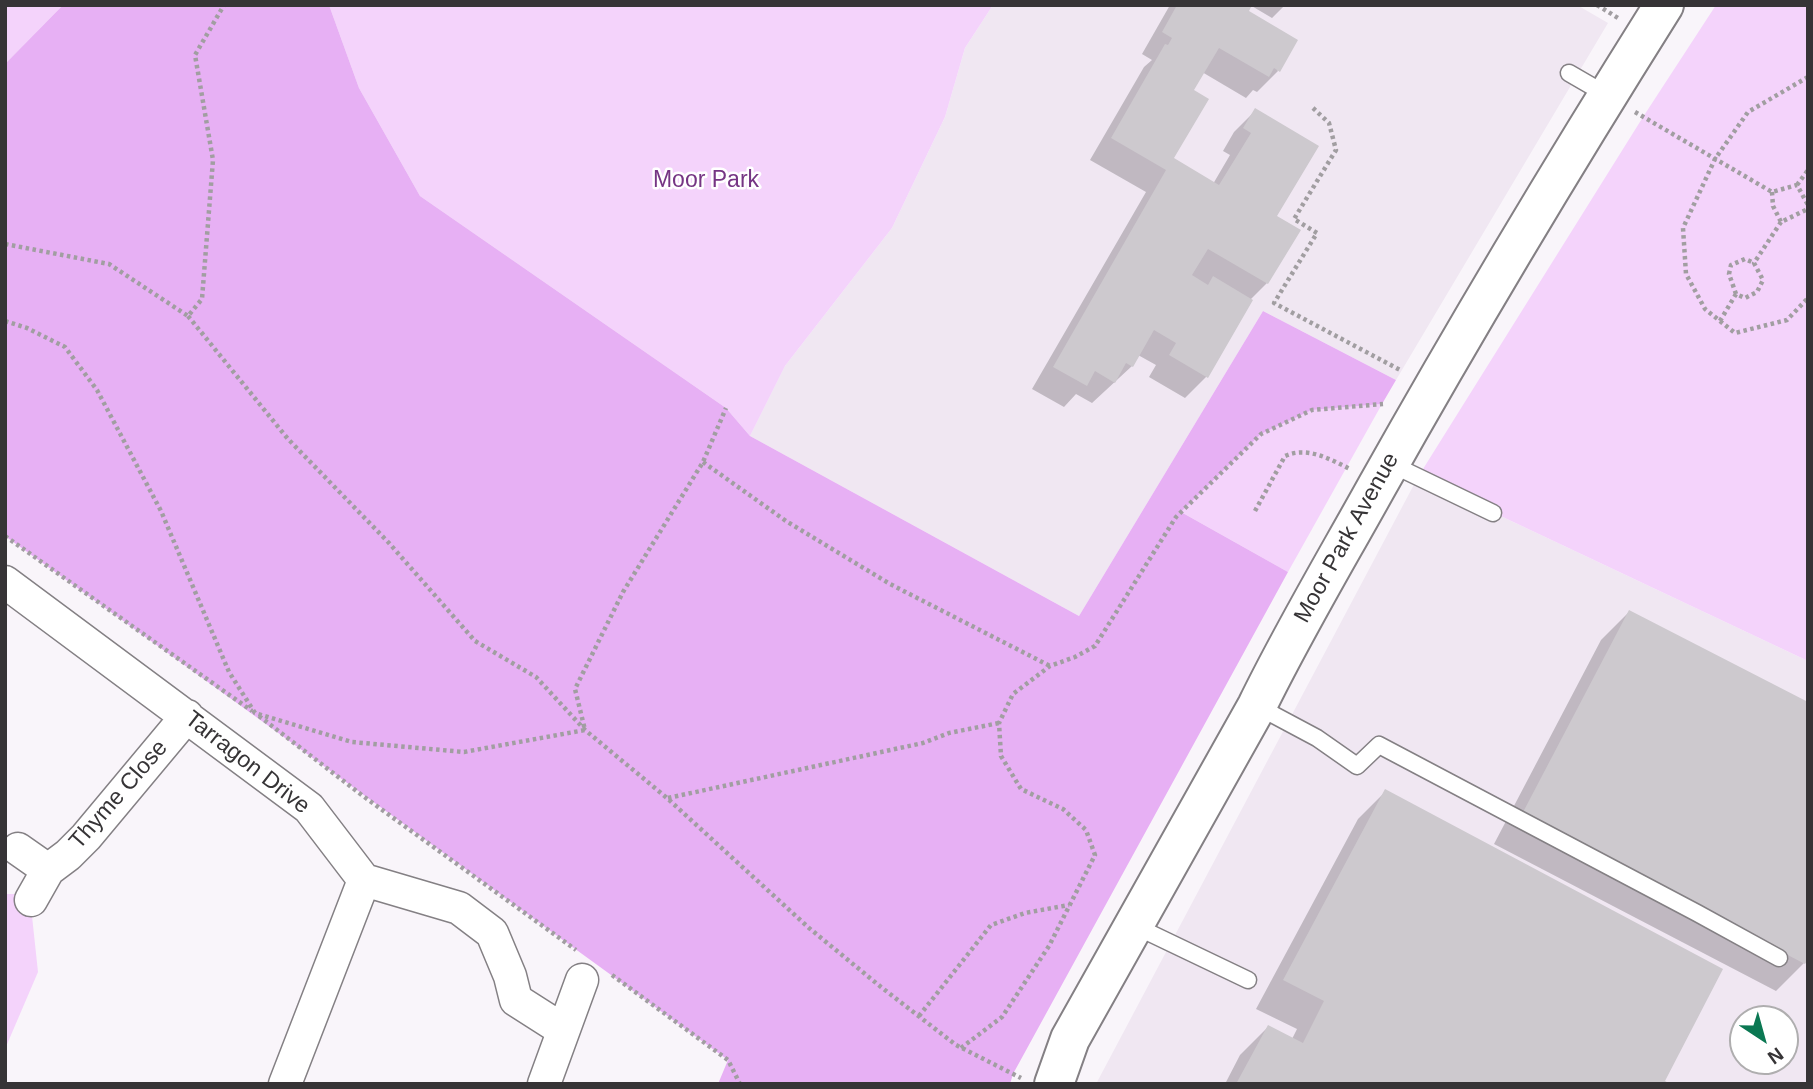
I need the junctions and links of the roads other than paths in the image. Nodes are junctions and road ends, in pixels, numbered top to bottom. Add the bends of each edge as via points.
1 (1664, 5) edge
2 (1569, 73) dead end
3 (1607, 95) junction
4 (1384, 474) junction
5 (1493, 513) dead end
6 (5, 582) edge
7 (1257, 706) junction
8 (187, 716) junction
9 (18, 849) dead end
10 (48, 870) junction
11 (364, 880) junction
12 (30, 900) dead end
13 (1133, 925) junction
14 (1779, 958) dead end
15 (591, 969) road end
16 (1248, 980) dead end
17 (563, 1030) junction
18 (285, 1084) edge
19 (544, 1084) edge
20 (1054, 1084) edge

1 - 3 street, Moor Park Avenue
2 - 3 lane
3 - 4 street, Moor Park Avenue
4 - 5 lane
4 - 7 street, Moor Park Avenue
6 - 8 street, Tarragon Drive
7 - 13 street, Moor Park Avenue
7 - 14 lane via 1357,766 1379,745
8 - 10 street, Thyme Close via 86,837
8 - 11 street, Tarragon Drive via 310,808
9 - 10 street
10 - 12 street, Thyme Close
11 - 17 street via 459,908 492,933 516,1000
11 - 18 street
13 - 16 lane
13 - 20 street, Moor Park Avenue via 1070,1039
15 - 17 street
17 - 19 street

